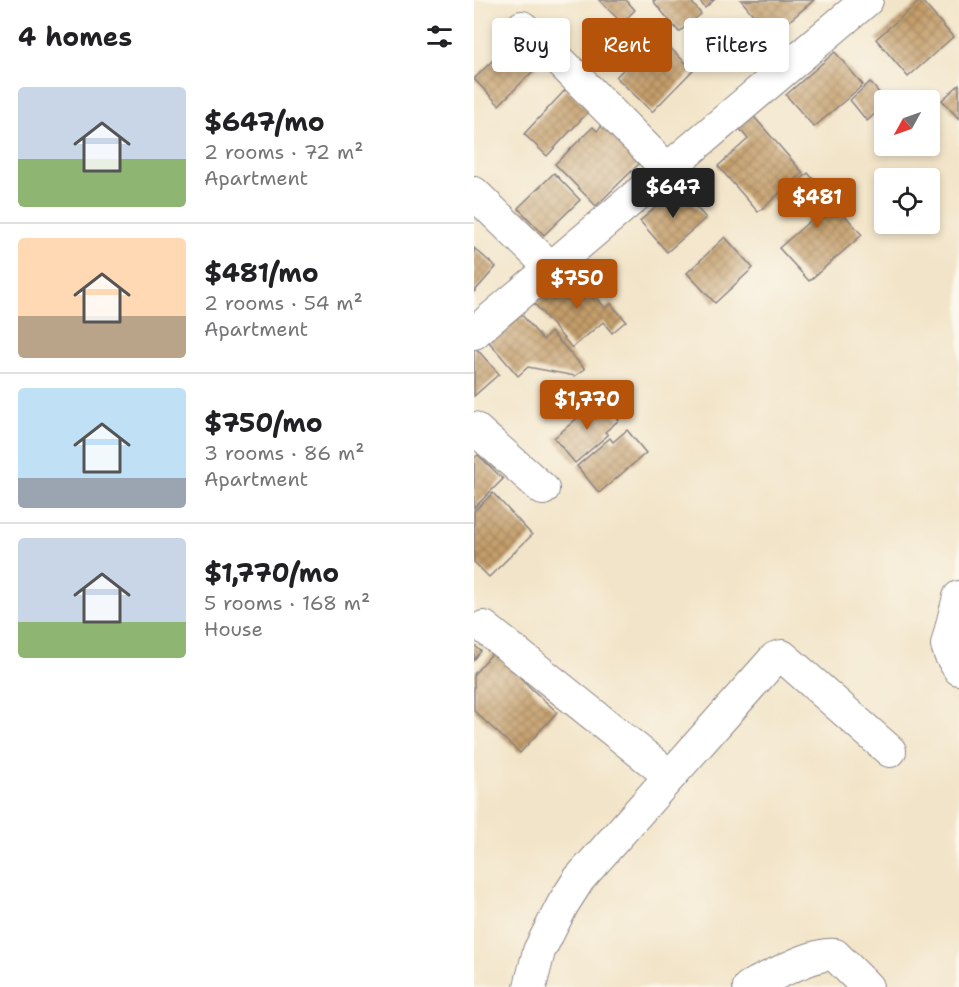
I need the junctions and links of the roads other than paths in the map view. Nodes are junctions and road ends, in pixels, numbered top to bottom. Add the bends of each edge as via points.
1 (851, 5) edge
2 (570, 71) edge
3 (667, 169) junction
4 (474, 193) edge
5 (551, 268) junction
6 (474, 333) edge
7 (474, 428) edge
8 (543, 489) dead end
9 (959, 597) edge
10 (484, 627) dead end
11 (959, 669) edge
12 (890, 751) dead end
13 (670, 776) junction
14 (530, 987) edge
15 (749, 987) edge
16 (867, 987) edge

1 - 3 street
2 - 3 street
3 - 5 street
4 - 5 street
5 - 6 street
7 - 8 street
9 - 11 street via 947,645
10 - 13 street
12 - 13 street via 782,656 775,658
13 - 14 street via 570,892 539,951
15 - 16 street via 829,954 835,955

